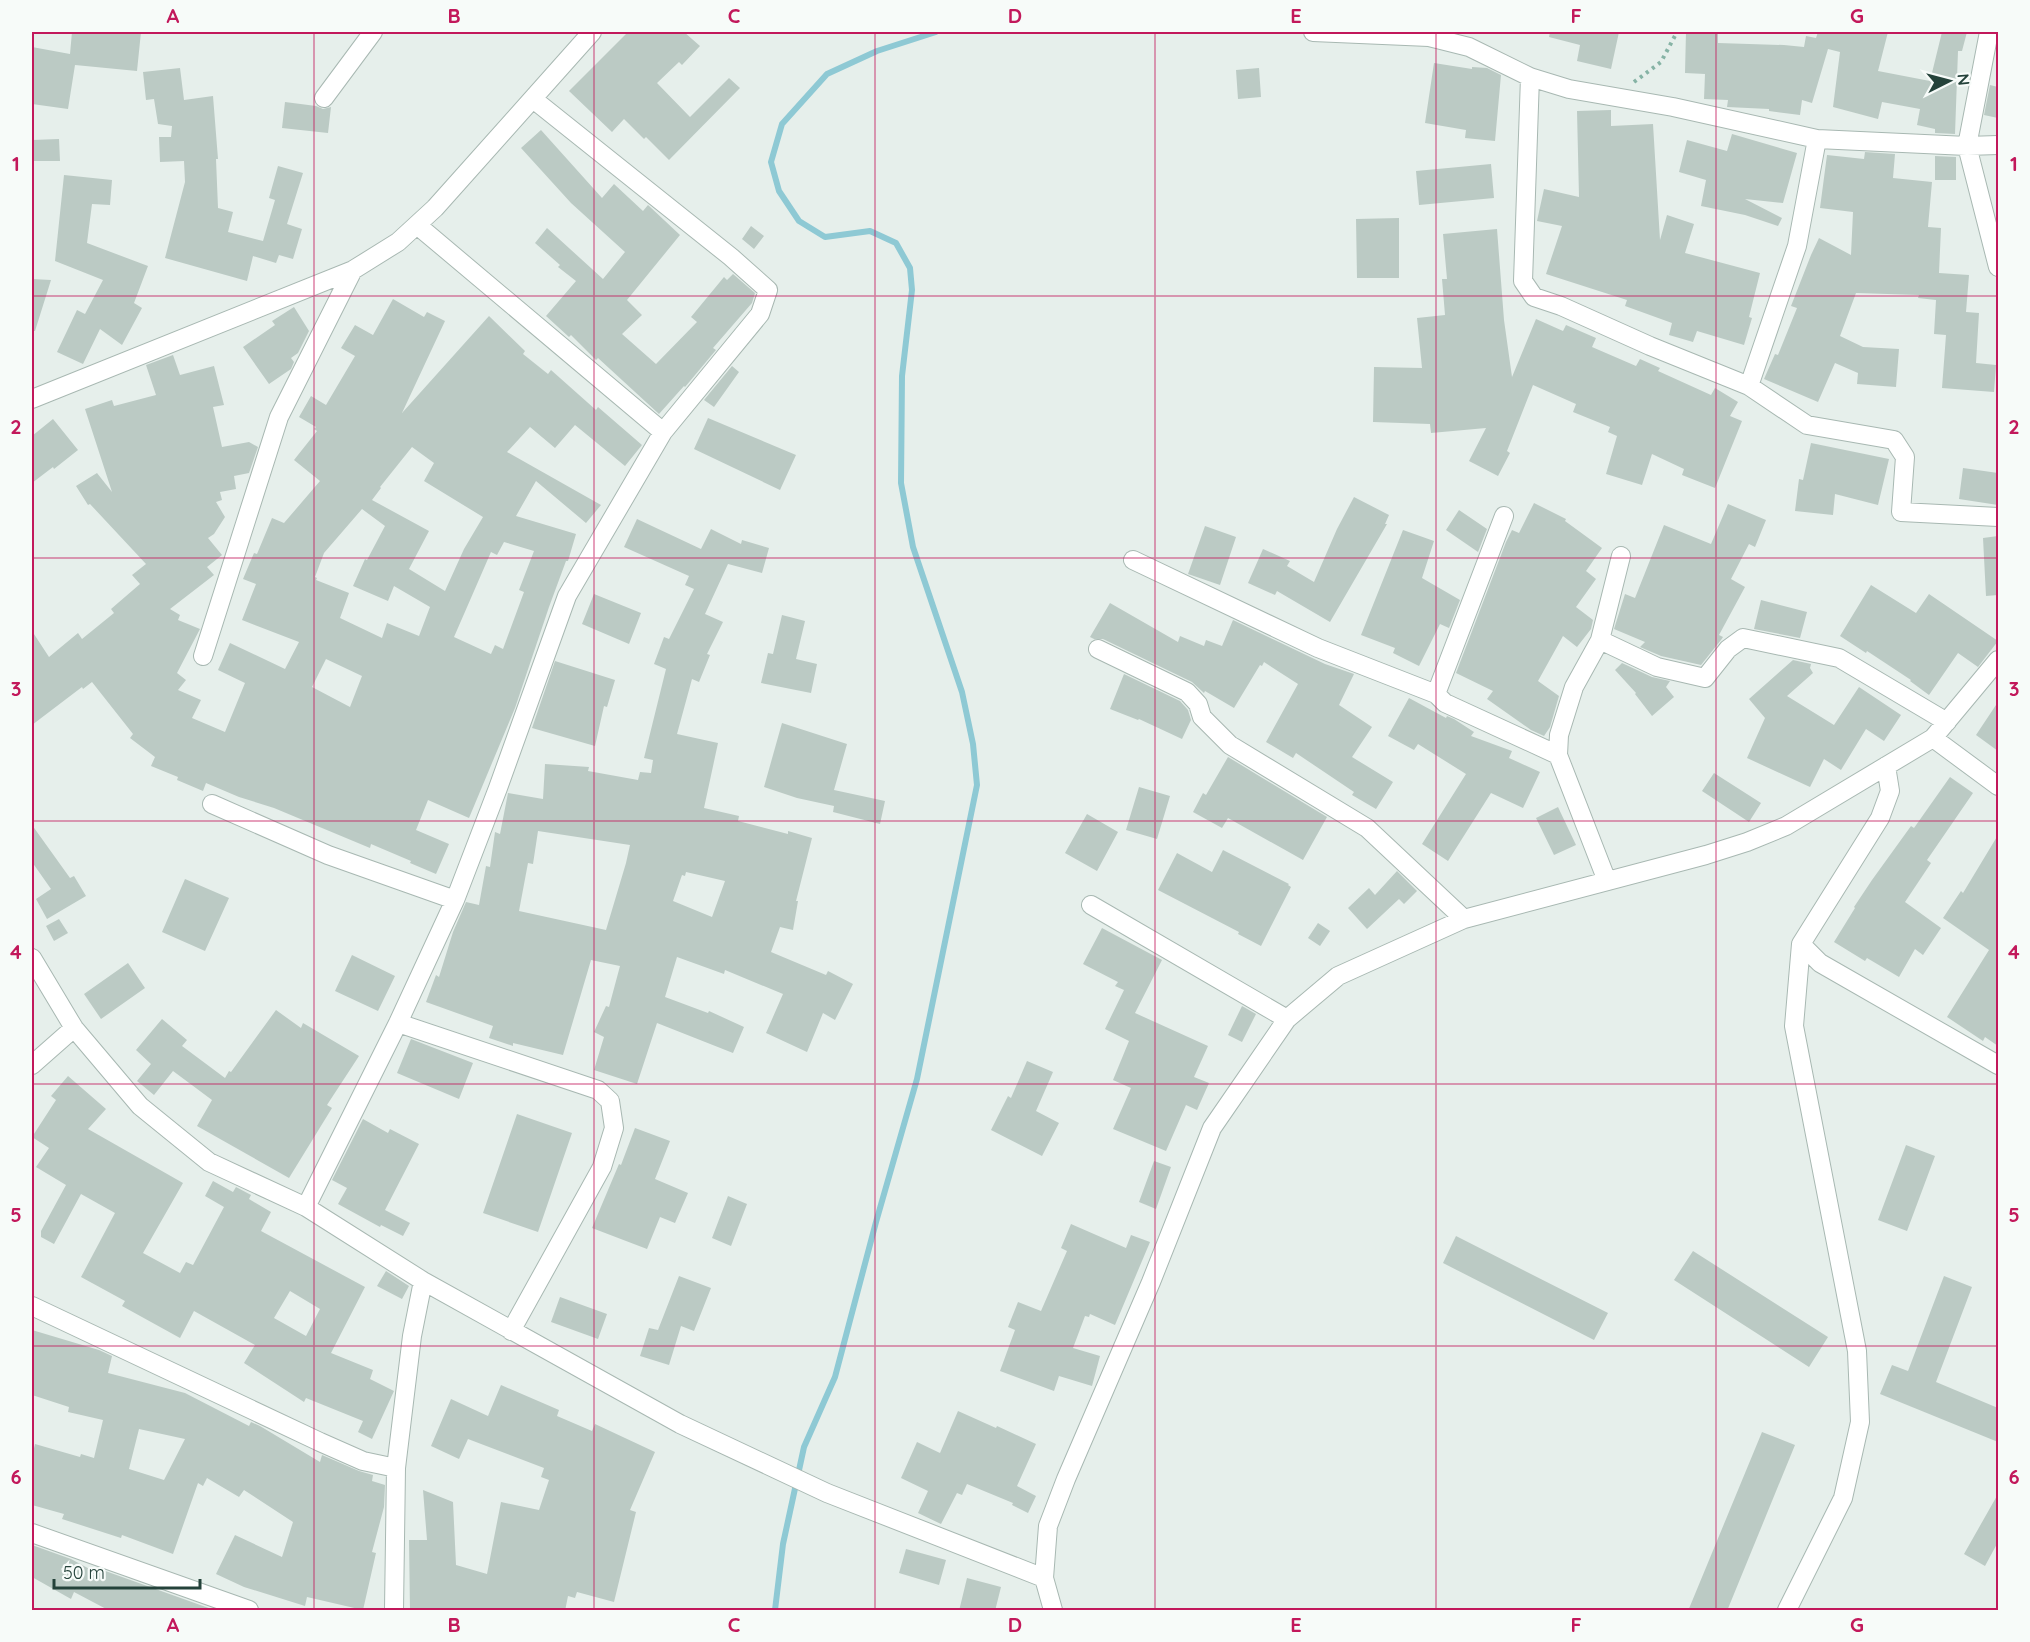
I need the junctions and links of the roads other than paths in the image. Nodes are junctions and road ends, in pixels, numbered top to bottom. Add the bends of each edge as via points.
1 (373, 32) edge
2 (592, 32) edge
3 (1313, 32) edge
4 (1989, 32) edge
5 (1530, 77) junction
6 (324, 98) dead end
7 (534, 99) junction
8 (1817, 139) junction
9 (1998, 145) edge
10 (1967, 146) junction
11 (417, 225) junction
12 (1998, 267) edge
13 (353, 270) junction
14 (1749, 386) junction
15 (32, 399) edge
16 (663, 432) junction
17 (1504, 516) dead end
18 (1998, 517) edge
19 (1621, 556) dead end
20 (1133, 560) dead end
21 (1600, 640) junction
22 (1098, 649) dead end
23 (203, 656) dead end
24 (1998, 660) edge
25 (1990, 683) edge
26 (1436, 694) junction
27 (1947, 722) junction
28 (1933, 738) junction
29 (1558, 755) junction
30 (1886, 766) junction
31 (1998, 786) edge
32 (212, 804) dead end
33 (1607, 881) junction
34 (455, 900) junction
35 (1091, 905) dead end
36 (1464, 919) junction
37 (1801, 944) junction
38 (32, 958) edge
39 (1287, 1019) junction
40 (398, 1023) junction
41 (74, 1028) junction
42 (32, 1065) edge
43 (1998, 1065) edge
44 (306, 1207) junction
45 (423, 1281) junction
46 (32, 1306) edge
47 (511, 1331) junction
48 (396, 1468) junction
49 (32, 1533) edge
50 (1044, 1578) junction
51 (249, 1611) edge
52 (394, 1611) edge
53 (1053, 1611) edge
54 (1787, 1611) edge

1 - 6 street
2 - 7 street
3 - 5 street via 1429,37 1469,47
4 - 10 street
5 - 8 street via 1569,89
5 - 14 street via 1524,281 1534,297
7 - 11 street
7 - 16 street via 768,290 760,314
8 - 10 street
8 - 14 street via 1797,246
9 - 10 street
10 - 12 street
11 - 13 street
11 - 16 street
13 - 15 street
13 - 23 street via 279,417
14 - 18 street via 1807,425 1894,440 1905,457 1901,512
16 - 34 street via 567,596
17 - 26 street
19 - 21 street
20 - 26 street via 1318,648
21 - 27 street via 1657,667 1705,678 1728,649 1743,638 1839,658
21 - 29 street via 1574,687 1559,735
22 - 36 street via 1187,692 1198,704 1202,717 1230,746 1367,828
24 - 25 street
25 - 27 street
26 - 29 street via 1445,703
27 - 28 street
28 - 30 street
28 - 31 street
29 - 33 street
30 - 33 street via 1767,834
30 - 37 street via 1890,791 1880,818
32 - 34 street via 328,855
33 - 36 street
34 - 40 street
35 - 39 street
36 - 39 street via 1338,976
37 - 43 street via 1820,963
37 - 54 street via 1794,1026 1857,1351 1860,1422 1843,1498
38 - 41 street
39 - 50 street via 1212,1128 1152,1282 1048,1526
40 - 44 street
40 - 47 street via 598,1090 610,1101 614,1128 602,1167
41 - 42 street
41 - 44 street via 140,1106 208,1162
44 - 45 street
45 - 47 street
45 - 48 street via 412,1336
46 - 48 street via 320,1443 363,1461
47 - 50 street via 721,1444 827,1493
48 - 52 street
49 - 51 street
50 - 53 street

